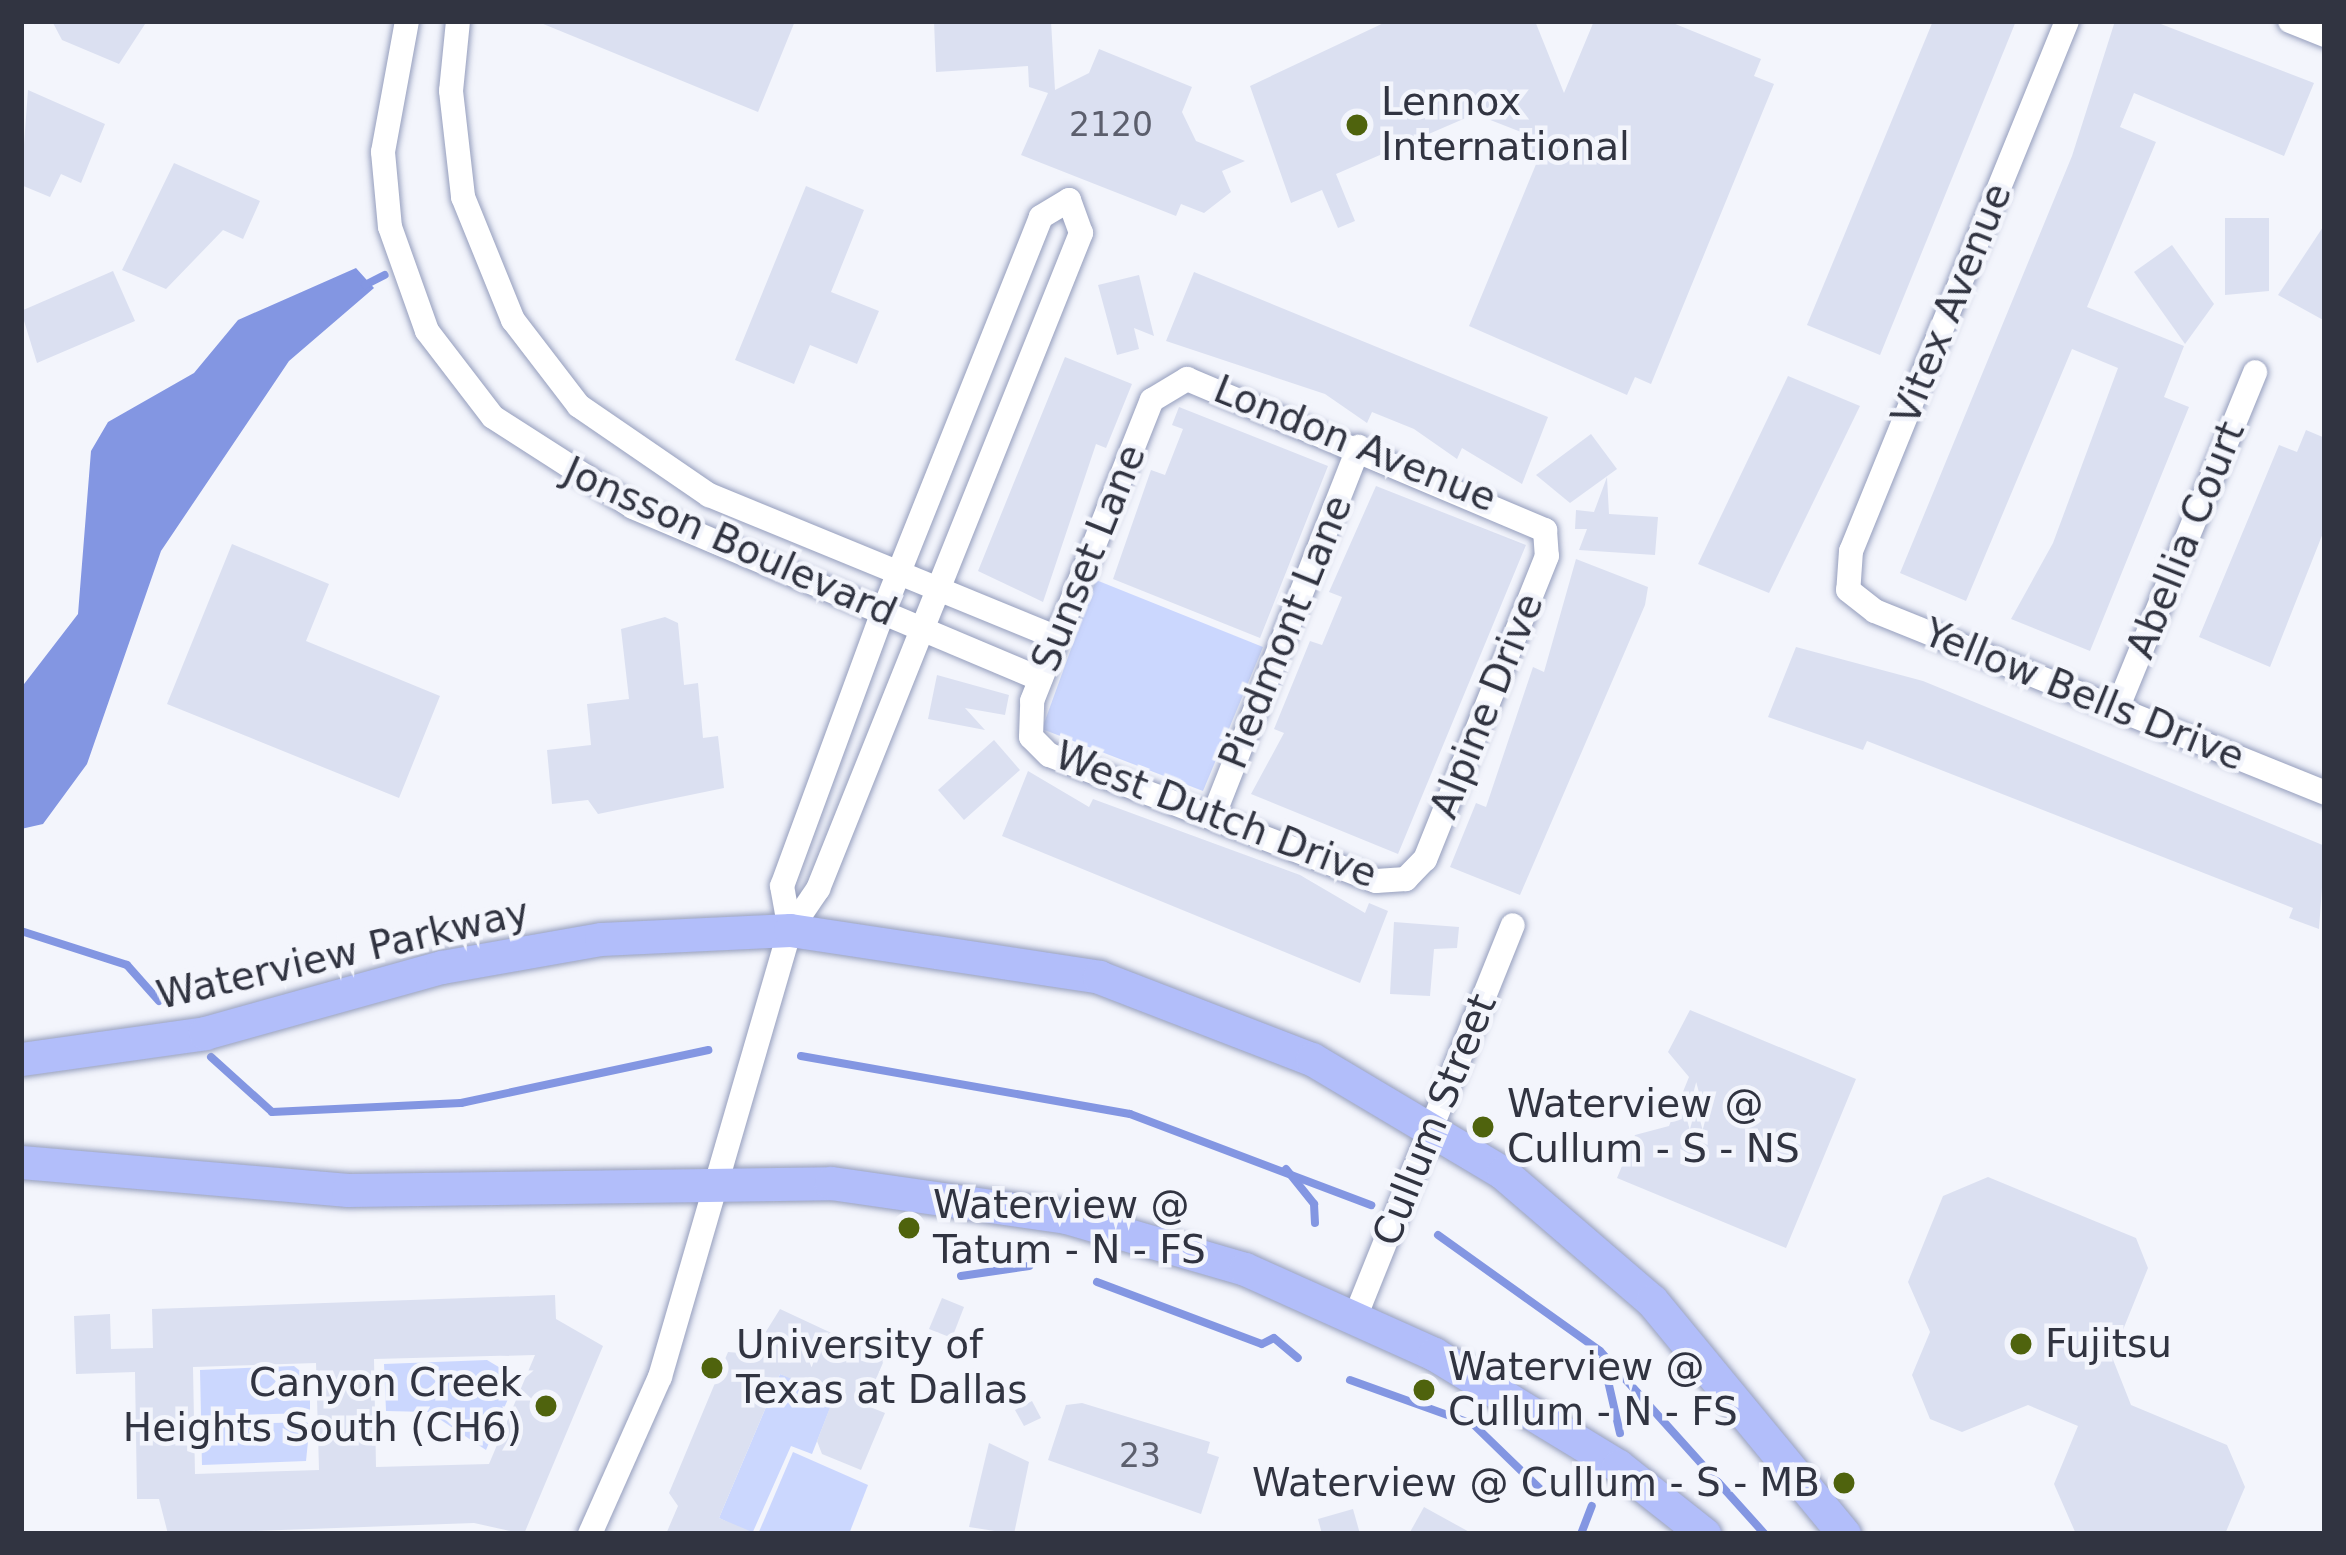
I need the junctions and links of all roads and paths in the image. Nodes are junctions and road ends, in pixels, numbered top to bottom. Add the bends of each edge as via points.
1 (407, 21) edge
2 (458, 21) edge
3 (2067, 21) edge
4 (2290, 21) edge
5 (2325, 35) edge
6 (999, 322) junction
7 (1038, 337) junction
8 (2255, 372) dead end
9 (1164, 385) joint
10 (1359, 447) junction
11 (1542, 526) joint
12 (900, 570) junction
13 (935, 586) junction
14 (1848, 590) joint
15 (884, 609) junction
16 (918, 627) junction
17 (1057, 638) junction
18 (1040, 679) junction
19 (2117, 709) junction
20 (1030, 737) joint
21 (2325, 793) edge
22 (1213, 817) junction
23 (1406, 879) joint
24 (1513, 925) dead end
25 (790, 930) junction
26 (21, 1059) edge
27 (1432, 1124) junction
28 (21, 1162) edge
29 (718, 1180) junction
30 (1357, 1316) junction
31 (590, 1534) edge
32 (1704, 1534) edge
33 (1844, 1534) edge

1 - 15 street, Jonsson Boulevard via 383,152 390,227 412,304 473,393 521,442 594,488
2 - 12 street, Jonsson Boulevard via 451,91 463,196 492,280 547,368 650,465
3 - 14 street, Vitex Avenue via 1851,551
4 - 5 street
6 - 7 street
6 - 7 street via 1041,217 1070,200 1081,233
6 - 12 street
7 - 13 street
8 - 19 street, Abellia Court
9 - 10 street, London Avenue via 1200,381
9 - 17 street, Sunset Lane
10 - 11 street, London Avenue
10 - 22 street, Piedmont Lane
11 - 23 street, Alpine Drive via 1547,556 1425,860
12 - 13 street, Jonsson Boulevard
12 - 15 street
13 - 16 street
13 - 17 street, Jonsson Boulevard
14 - 19 street, Yellow Bells Drive
15 - 16 street, Jonsson Boulevard
15 - 25 street via 782,886
16 - 18 street, Jonsson Boulevard
16 - 25 street via 818,889
17 - 18 street, Sunset Lane
18 - 20 street, Sunset Lane
19 - 21 street, Yellow Bells Drive
20 - 22 street, West Dutch Drive via 1048,754
22 - 23 street, West Dutch Drive via 1376,881
24 - 27 street, Cullum Street
25 - 26 main road, Waterview Parkway via 502,954 241,1025
25 - 27 main road, Waterview Parkway via 1099,977 1256,1034
25 - 29 street
27 - 30 street, Cullum Street
27 - 33 main road, Waterview Parkway via 1652,1300
28 - 29 main road via 348,1190
29 - 30 main road via 916,1190 1066,1217
29 - 31 street via 660,1377
30 - 32 main road via 1534,1411

